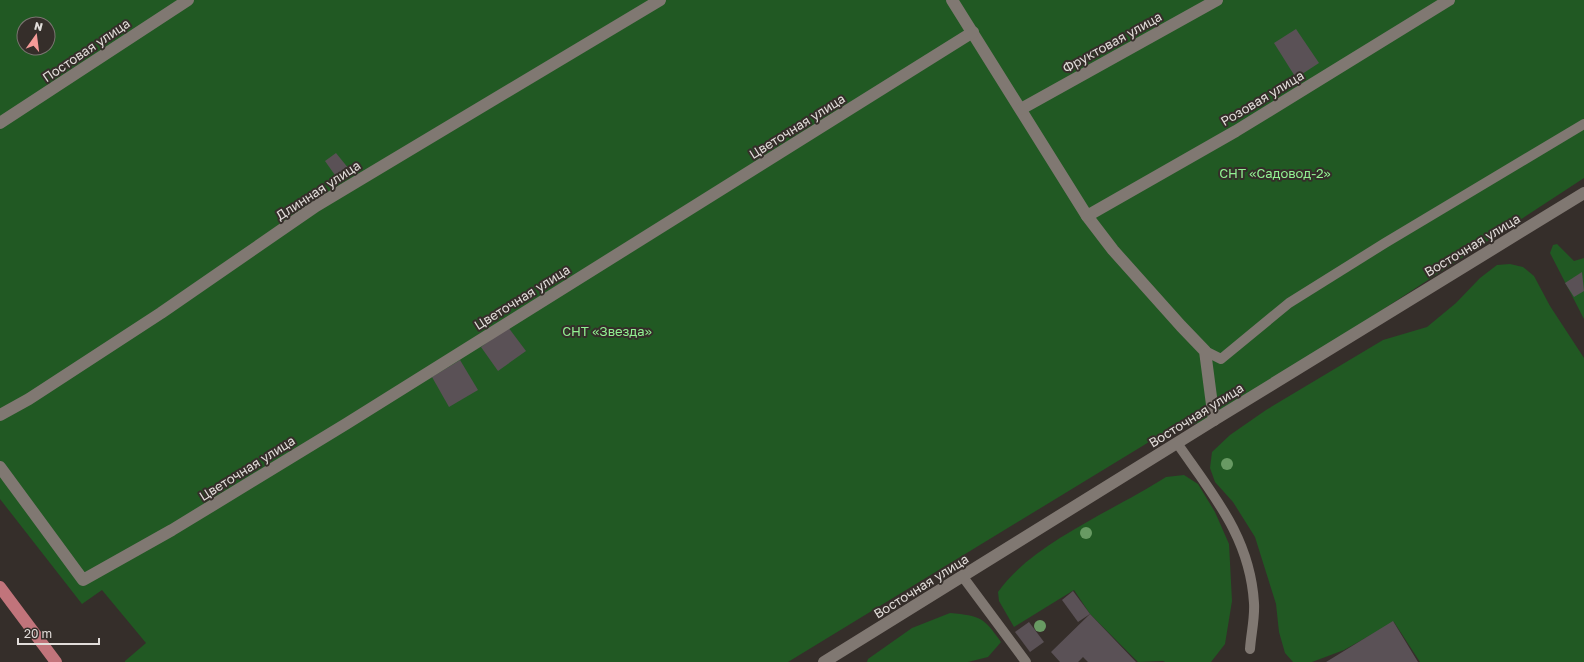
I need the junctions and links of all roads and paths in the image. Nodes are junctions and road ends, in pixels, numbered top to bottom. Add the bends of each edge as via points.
1 (188, 0) edge
2 (660, 0) edge
3 (952, 0) edge
4 (1216, 0) edge
5 (1449, 0) edge
6 (973, 32) junction
7 (1021, 109) junction
8 (0, 123) edge
9 (1584, 124) edge
10 (1584, 193) edge
11 (1087, 216) junction
12 (1205, 351) junction
13 (0, 415) edge
14 (1214, 420) junction
15 (1176, 443) junction
16 (0, 467) edge
17 (963, 577) junction
18 (0, 587) edge
19 (1250, 649) dead end
20 (56, 662) edge
21 (824, 662) edge
22 (1026, 662) edge

1 - 8 street, Постовая улица
2 - 13 street, Длинная улица via 316,206 161,313 29,399
3 - 6 street
4 - 7 street, Фруктовая улица
5 - 11 street, Розовая улица via 1243,127
6 - 7 street
6 - 16 street, Цветочная улица via 319,440 172,530 83,580
7 - 11 street
9 - 12 lane via 1290,303 1221,359
10 - 14 street, Восточная улица
11 - 12 street via 1113,250
12 - 14 street
14 - 15 street, Восточная улица
15 - 17 street, Восточная улица
15 - 19 lane via 1233,526 1247,558 1254,604
17 - 21 street, Восточная улица
17 - 22 lane
18 - 20 main road

